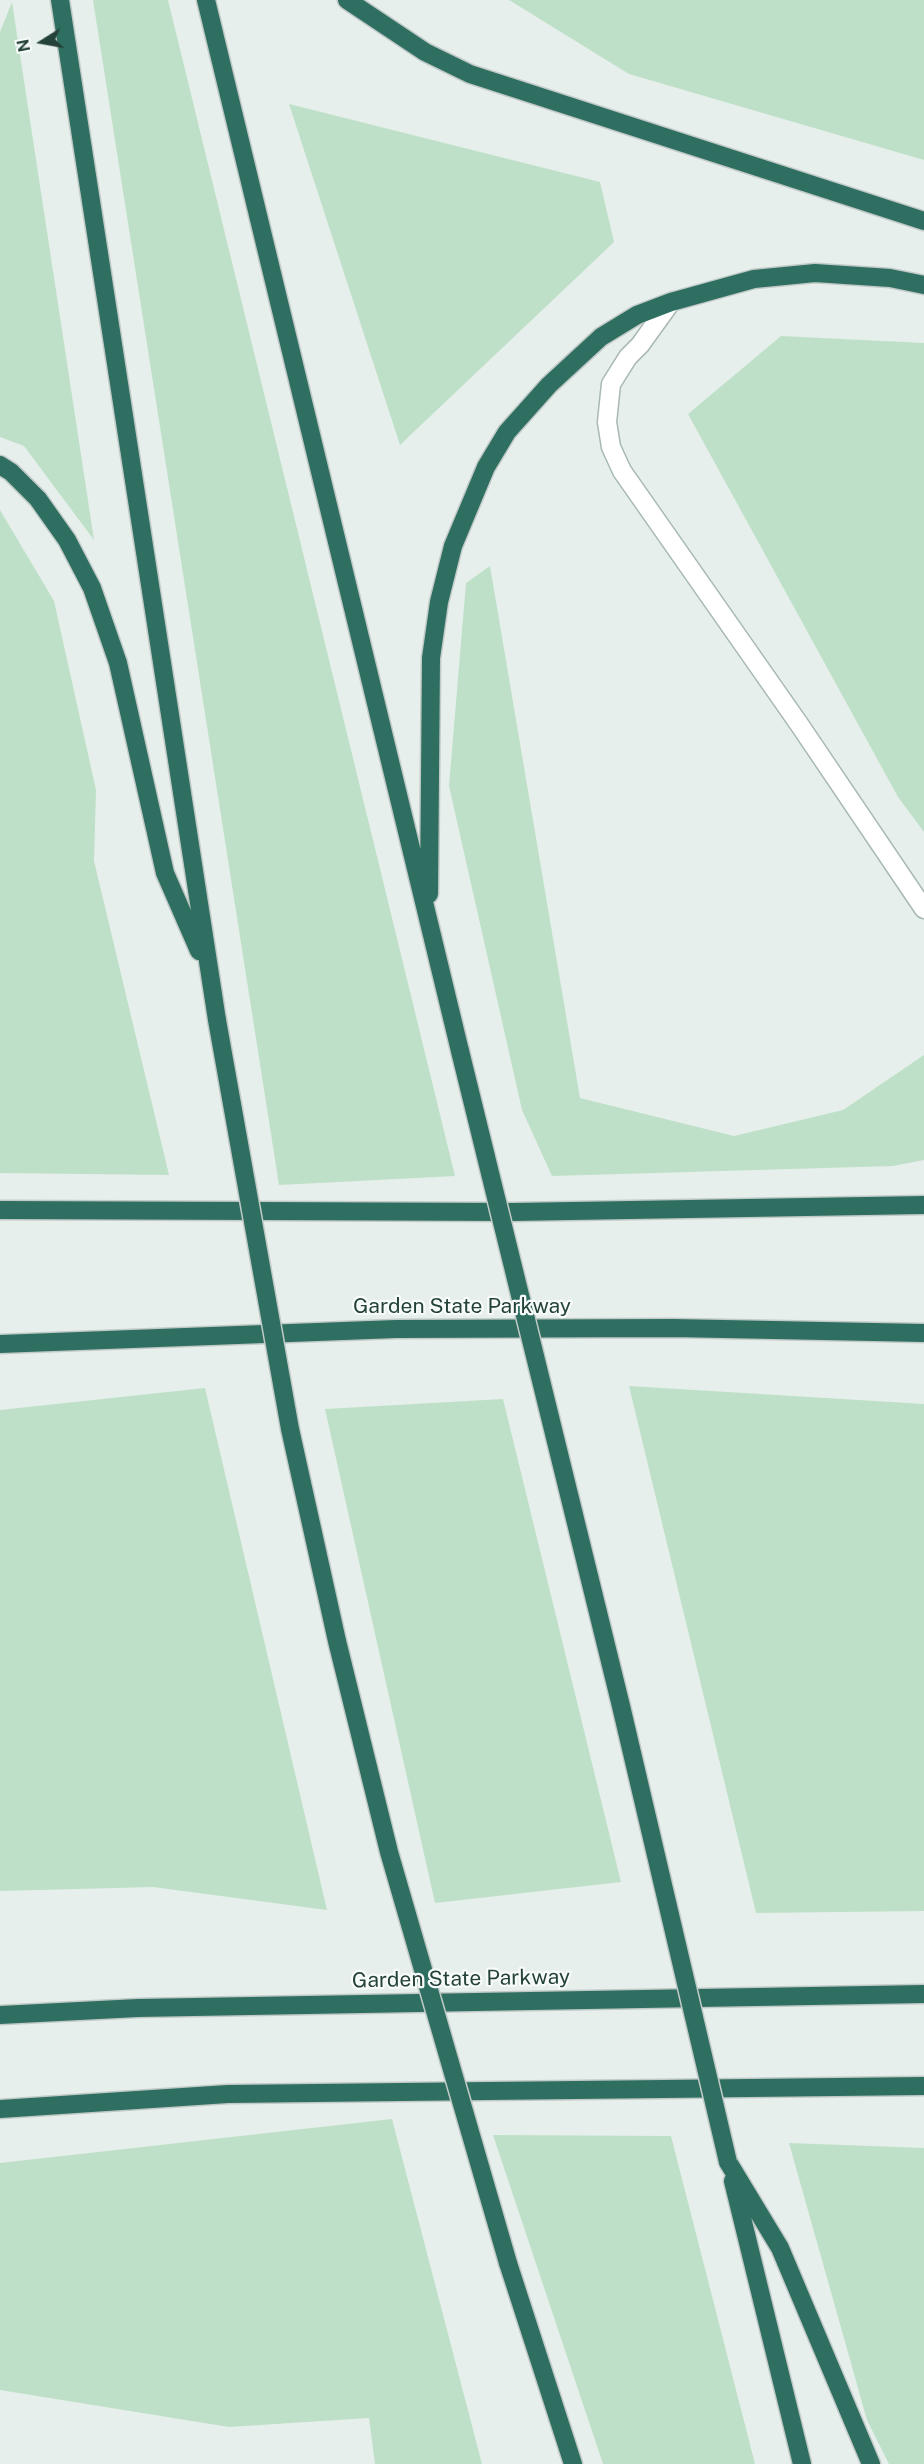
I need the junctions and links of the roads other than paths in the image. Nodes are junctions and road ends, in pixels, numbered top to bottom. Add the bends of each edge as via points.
1 (60, 0) edge
2 (206, 0) edge
3 (347, 0) edge
4 (924, 221) edge
5 (924, 285) edge
6 (670, 302) junction
7 (0, 465) edge
8 (924, 909) edge
9 (428, 920) junction
10 (209, 974) junction
11 (924, 1194) edge
12 (883, 1204) junction
13 (924, 1205) edge
14 (0, 1210) edge
15 (924, 1333) edge
16 (0, 1344) edge
17 (924, 1994) edge
18 (0, 2015) edge
19 (924, 2086) edge
20 (0, 2109) edge
21 (729, 2162) junction
22 (573, 2464) edge
23 (802, 2464) edge
24 (871, 2464) edge

1 - 10 highway
2 - 9 highway
3 - 4 highway via 424,52 470,74
5 - 6 highway via 890,278 815,273 754,279
6 - 8 lane via 611,384 607,422 611,447 622,471
6 - 9 highway via 637,315 602,337 526,410 486,467 453,546 431,658
7 - 10 highway via 38,499 67,540 92,588 118,663 165,873
9 - 21 highway, bridge
10 - 22 highway, bridge via 290,1429 337,1641 389,1852 508,2263
11 - 12 highway
12 - 13 highway
12 - 14 highway via 513,1212
15 - 16 highway, Garden State Parkway via 673,1328 396,1329
17 - 18 highway, Garden State Parkway via 150,2007
19 - 20 highway via 228,2094
21 - 23 highway
21 - 24 highway via 780,2248

